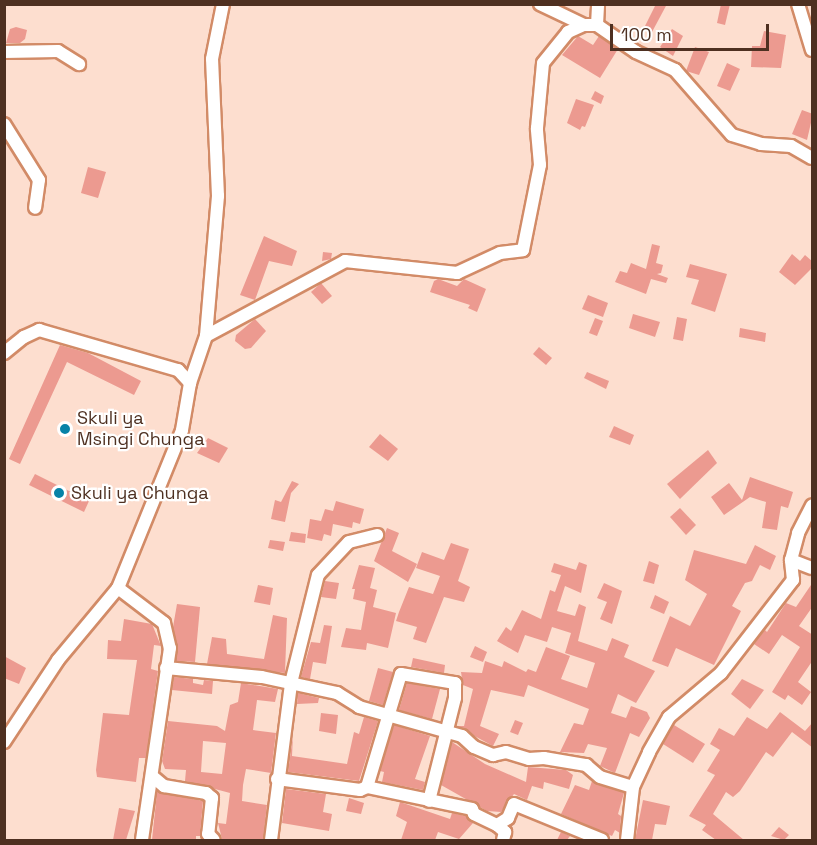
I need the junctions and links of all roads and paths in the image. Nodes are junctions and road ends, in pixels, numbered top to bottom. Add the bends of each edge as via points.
1 (223, 4) edge
2 (540, 4) edge
3 (598, 4) edge
4 (798, 4) edge
5 (590, 25) junction
6 (813, 50) edge
7 (4, 52) edge
8 (79, 64) dead end
9 (4, 124) edge
10 (813, 158) edge
11 (35, 208) dead end
12 (206, 336) junction
13 (4, 353) edge
14 (190, 383) junction
15 (813, 505) edge
16 (377, 535) dead end
17 (791, 560) junction
18 (813, 568) edge
19 (118, 588) junction
20 (166, 668) junction
21 (291, 683) junction
22 (387, 715) junction
23 (445, 730) junction
24 (4, 742) edge
25 (152, 776) junction
26 (277, 779) junction
27 (367, 787) junction
28 (633, 788) junction
29 (429, 801) junction
30 (497, 825) junction
31 (142, 840) edge
32 (214, 840) edge
33 (271, 840) edge
34 (503, 840) edge
35 (602, 840) edge
36 (627, 840) edge

1 - 12 street via 212,59 218,196
2 - 5 street
3 - 5 street
4 - 6 street
5 - 10 street via 675,70 732,135 761,144 791,146
5 - 12 street via 568,32 543,63 537,128 540,165 523,250 500,254 457,273 345,261
7 - 8 street via 58,51
9 - 11 street via 39,180
12 - 14 street
13 - 14 street via 39,330 178,370
14 - 19 street via 182,430
15 - 17 street via 798,533
16 - 21 street via 349,542 318,575
17 - 18 street
17 - 28 street via 793,580 720,673 669,717
19 - 20 street via 143,603 168,628
19 - 24 street via 57,660
20 - 21 street via 262,676
20 - 25 street
21 - 22 street via 337,693 359,707
21 - 26 street
22 - 23 street
22 - 23 street via 401,674 455,683 455,698
22 - 27 street
23 - 28 street via 493,755 506,752 529,759 586,765 600,777
23 - 29 street
25 - 31 street
25 - 32 street via 164,786 206,793 212,798 208,834
26 - 27 street via 360,790
26 - 33 street
27 - 29 street
28 - 36 street
29 - 30 street via 472,809 474,814
30 - 34 street via 505,832
30 - 35 street via 508,818 514,804

